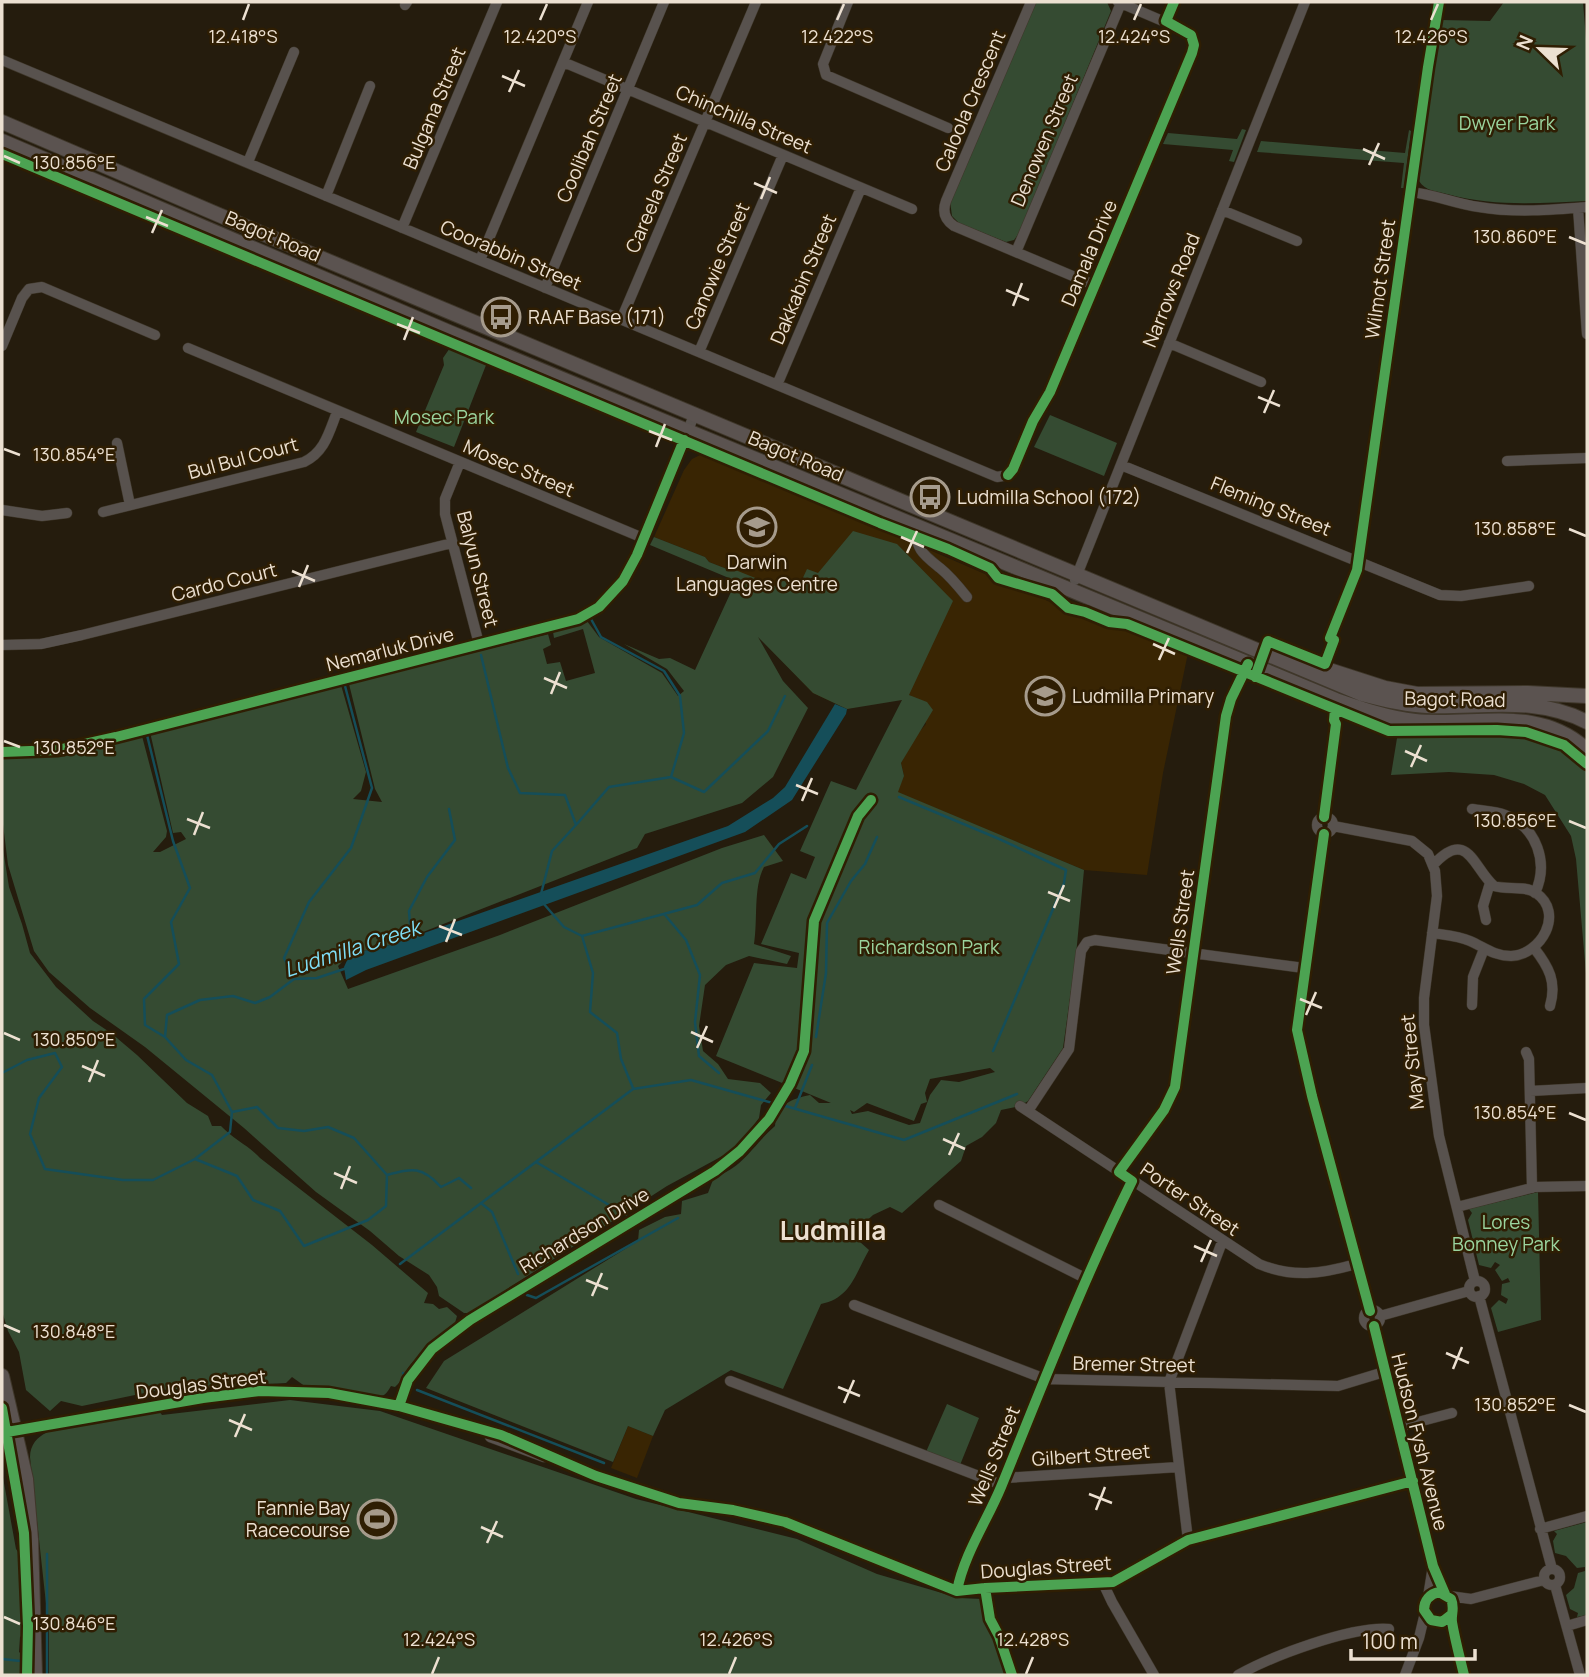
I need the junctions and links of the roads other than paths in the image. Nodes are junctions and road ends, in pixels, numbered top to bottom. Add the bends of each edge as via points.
1 (497, 2) edge
2 (588, 2) edge
3 (664, 2) edge
4 (755, 2) edge
5 (848, 2) edge
6 (1031, 2) edge
7 (1119, 2) edge
8 (1174, 2) edge
9 (1305, 2) edge
10 (1439, 2) edge
11 (1166, 21) junction
12 (294, 52) dead end
13 (2, 60) edge
14 (563, 62) junction
15 (370, 86) dead end
16 (628, 90) junction
17 (2, 122) edge
18 (705, 122) junction
19 (948, 128) dead end
20 (2, 142) edge
21 (783, 155) junction
22 (248, 162) junction
23 (861, 188) junction
24 (1410, 192) junction
25 (326, 196) junction
26 (1582, 208) edge
27 (912, 209) dead end
28 (1222, 210) junction
29 (402, 228) junction
30 (1297, 241) dead end
31 (1016, 252) junction
32 (480, 260) junction
33 (1094, 285) junction
34 (545, 288) junction
35 (621, 320) junction
36 (1587, 334) edge
37 (155, 335) dead end
38 (1169, 343) junction
39 (2, 346) edge
40 (188, 348) dead end
41 (699, 352) junction
42 (1261, 382) dead end
43 (777, 385) junction
44 (337, 411) junction
45 (695, 413) junction
46 (687, 431) junction
47 (117, 443) dead end
48 (1587, 458) edge
49 (1507, 461) dead end
50 (460, 462) junction
51 (1121, 465) junction
52 (1007, 475) joint
53 (130, 505) junction
54 (2, 510) edge
55 (103, 512) dead end
56 (67, 513) dead end
57 (918, 527) junction
58 (643, 538) junction
59 (452, 543) junction
60 (1359, 561) junction
61 (1078, 573) junction
62 (1529, 586) dead end
63 (1071, 591) junction
64 (967, 597) dead end
65 (479, 644) junction
66 (2, 645) edge
67 (1265, 652) junction
68 (1248, 664) junction
69 (1587, 690) edge
70 (1477, 694) junction
71 (1587, 696) edge
72 (1336, 700) junction
73 (1497, 719) junction
74 (1587, 722) edge
75 (1587, 728) edge
76 (1587, 750) edge
77 (2, 752) edge
78 (871, 800) dead end
79 (1472, 809) dead end
80 (1324, 817) junction
81 (1333, 826) junction
82 (1324, 834) junction
83 (1433, 865) junction
84 (1490, 883) junction
85 (1535, 893) junction
86 (1486, 920) dead end
87 (1432, 933) junction
88 (1534, 948) junction
89 (1484, 949) junction
90 (1194, 953) junction
91 (1304, 968) junction
92 (1472, 1005) dead end
93 (1550, 1006) dead end
94 (1526, 1052) dead end
95 (1587, 1088) edge
96 (1530, 1091) junction
97 (1119, 1172) junction
98 (1132, 1181) junction
99 (1587, 1185) edge
100 (1532, 1188) junction
101 (939, 1205) dead end
102 (1457, 1207) junction
103 (1222, 1241) junction
104 (1356, 1264) junction
105 (1087, 1279) junction
106 (1472, 1286) junction
107 (854, 1305) dead end
108 (1370, 1311) junction
109 (1380, 1316) junction
110 (1374, 1326) junction
111 (1384, 1372) junction
112 (2, 1376) edge
113 (1045, 1379) junction
114 (730, 1381) dead end
115 (1169, 1382) junction
116 (399, 1405) junction
117 (1452, 1413) dead end
118 (1399, 1426) junction
119 (15, 1431) junction
120 (1179, 1467) junction
121 (1413, 1481) junction
122 (1003, 1482) junction
123 (1587, 1516) edge
124 (1540, 1529) junction
125 (1188, 1540) junction
126 (1433, 1566) junction
127 (1552, 1569) junction
128 (1544, 1580) junction
129 (1103, 1583) junction
130 (1555, 1585) junction
131 (985, 1588) junction
132 (957, 1591) junction
133 (1447, 1595) junction
134 (1428, 1597) junction
135 (1471, 1599) junction
136 (1425, 1613) junction
137 (1452, 1614) junction
138 (1587, 1620) edge
139 (1437, 1622) junction
140 (1567, 1626) junction
141 (1389, 1629) dead end
142 (1454, 1636) junction
143 (1419, 1638) junction
144 (35, 1675) edge
145 (1012, 1675) edge
146 (1154, 1675) edge
147 (1238, 1675) edge
148 (1405, 1675) edge
149 (1464, 1675) edge
150 (1580, 1675) edge

1 - 29 street, Bulgana Street
2 - 14 street
3 - 16 street, Coolibah Street
4 - 18 street, Careela Street
5 - 19 street, Caloola Crescent via 822,64 826,75
6 - 31 street, Caloola Crescent via 944,215 954,226
7 - 11 street
7 - 31 street, Denowen Street
8 - 11 street
9 - 28 street, Narrows Road
10 - 24 street, Wilmot Street
11 - 33 street, Damala Drive via 1186,31 1193,40 1192,53
12 - 22 street
13 - 22 street, Coorabbin Street
14 - 16 street, Chinchilla Street
14 - 32 street
15 - 25 street
16 - 18 street, Chinchilla Street
16 - 34 street, Coolibah Street
17 - 45 main road, Bagot Road
18 - 21 street, Chinchilla Street
18 - 35 street, Careela Street
20 - 46 main road, Bagot Road
21 - 23 street, Chinchilla Street
21 - 41 street, Canowie Street
22 - 25 street, Coorabbin Street
23 - 27 street, Chinchilla Street
23 - 43 street, Dakkabin Street
24 - 26 street via 1478,207
24 - 60 street, Wilmot Street
25 - 29 street, Coorabbin Street
26 - 36 street
28 - 30 street
28 - 38 street, Narrows Road
29 - 32 street, Coorabbin Street
31 - 33 street
32 - 34 street, Coorabbin Street
33 - 52 street, Damala Drive via 1050,392
34 - 35 street, Coorabbin Street
35 - 41 street, Coorabbin Street
37 - 39 street via 42,287 29,289 22,298
38 - 42 street
38 - 51 street, Narrows Road
40 - 44 street, Mosec Street
41 - 43 street, Coorabbin Street
43 - 52 street, Coorabbin Street via 990,475
44 - 50 street, Mosec Street
44 - 53 street, Bul Bul Court via 322,448 304,462
45 - 46 street, Nemarluk Drive
45 - 61 main road, Bagot Road
46 - 57 main road, Bagot Road
46 - 58 street, Nemarluk Drive
47 - 53 street
48 - 49 street
50 - 58 street, Mosec Street
50 - 59 street, Balyun Street via 445,507
51 - 60 street, Fleming Street
51 - 61 street, Narrows Road
53 - 55 street, Bul Bul Court
54 - 56 street via 41,516
57 - 63 main road, Bagot Road
57 - 64 street via 916,537 923,556
58 - 65 street, Nemarluk Drive via 623,581 589,614
59 - 65 street, Balyun Street
59 - 66 street, Cardo Court via 56,641
60 - 62 street, Fleming Street via 1443,596
61 - 63 street, Narrows Road
61 - 67 main road, Bagot Road
63 - 68 main road, Bagot Road
65 - 77 street, Nemarluk Drive via 69,747
67 - 70 main road, Bagot Road via 1401,691
67 - 74 main road, Bagot Road via 1370,696 1420,705 1527,704
68 - 72 main road, Bagot Road
68 - 90 street, Wells Street via 1226,716
69 - 70 main road
70 - 71 main road, Bagot Road
72 - 73 main road, Bagot Road via 1415,721
72 - 80 street
73 - 75 main road via 1520,716
73 - 76 main road, Bagot Road via 1546,726
78 - 116 street, Richardson Drive via 858,816 814,920 804,1051 769,1119 715,1171 470,1320 432,1349 408,1380
79 - 85 street via 1506,816 1529,832 1542,865
80 - 81 street via 1331,819
80 - 82 street via 1317,826
81 - 82 street
81 - 83 street via 1412,841
82 - 91 street
83 - 84 street via 1446,853 1464,852 1473,857
83 - 87 street, May Street via 1437,886
84 - 85 street
84 - 86 street via 1483,906
85 - 88 street via 1545,904 1548,920 1545,935
87 - 89 street via 1466,939
87 - 102 street, May Street via 1424,1025 1435,1116
88 - 89 street via 1511,956
88 - 93 street via 1552,978
89 - 92 street via 1473,977
90 - 91 street
90 - 97 street, Wells Street via 1175,1087
90 - 97 street, Porter Street via 1087,942 1081,951 1069,1049 1024,1108
91 - 104 street via 1299,1044
94 - 96 street
95 - 96 street
96 - 100 street
97 - 98 street, Porter Street
98 - 103 street, Porter Street
98 - 105 street, Wells Street
99 - 100 street
100 - 102 street
101 - 105 street
102 - 106 street, May Street
103 - 104 street, Porter Street via 1275,1270 1318,1274
103 - 115 street
104 - 108 street
105 - 113 street, Wells Street
106 - 109 street
106 - 124 street via 1472,1295 1479,1296
107 - 113 street, Bremer Street
108 - 109 street
108 - 110 street via 1365,1320
109 - 110 street
110 - 111 street, Hudson Fysh Avenue
111 - 115 street, Bremer Street via 1338,1386
111 - 118 street, Hudson Fysh Avenue
112 - 119 main road
113 - 115 street, Bremer Street
113 - 122 street, Wells Street
114 - 122 street, Gilbert Street
115 - 120 street
116 - 119 street, Douglas Street via 329,1393 260,1391
116 - 132 street, Douglas Street via 626,1487 785,1522
117 - 118 street
118 - 121 street, Hudson Fysh Avenue
119 - 144 main road via 26,1479 31,1539
120 - 122 street, Gilbert Street
120 - 125 street
121 - 125 street, Douglas Street
121 - 126 street, Hudson Fysh Avenue
122 - 132 street, Wells Street
123 - 124 street
124 - 127 street
125 - 129 street, Douglas Street via 1118,1581
126 - 133 street
126 - 134 street
127 - 128 street via 1545,1572
127 - 130 street via 1560,1575
128 - 130 street
128 - 135 street
129 - 131 street, Douglas Street
129 - 146 street
130 - 140 street
131 - 132 street, Douglas Street
131 - 145 street via 990,1619
133 - 134 street
133 - 135 street
133 - 137 street via 1453,1602
134 - 136 street
135 - 137 street
136 - 139 street
136 - 143 street
137 - 139 street
137 - 142 street
138 - 140 street
139 - 142 street
139 - 143 street
140 - 150 street
141 - 147 street via 1289,1651
142 - 149 street
143 - 148 street

